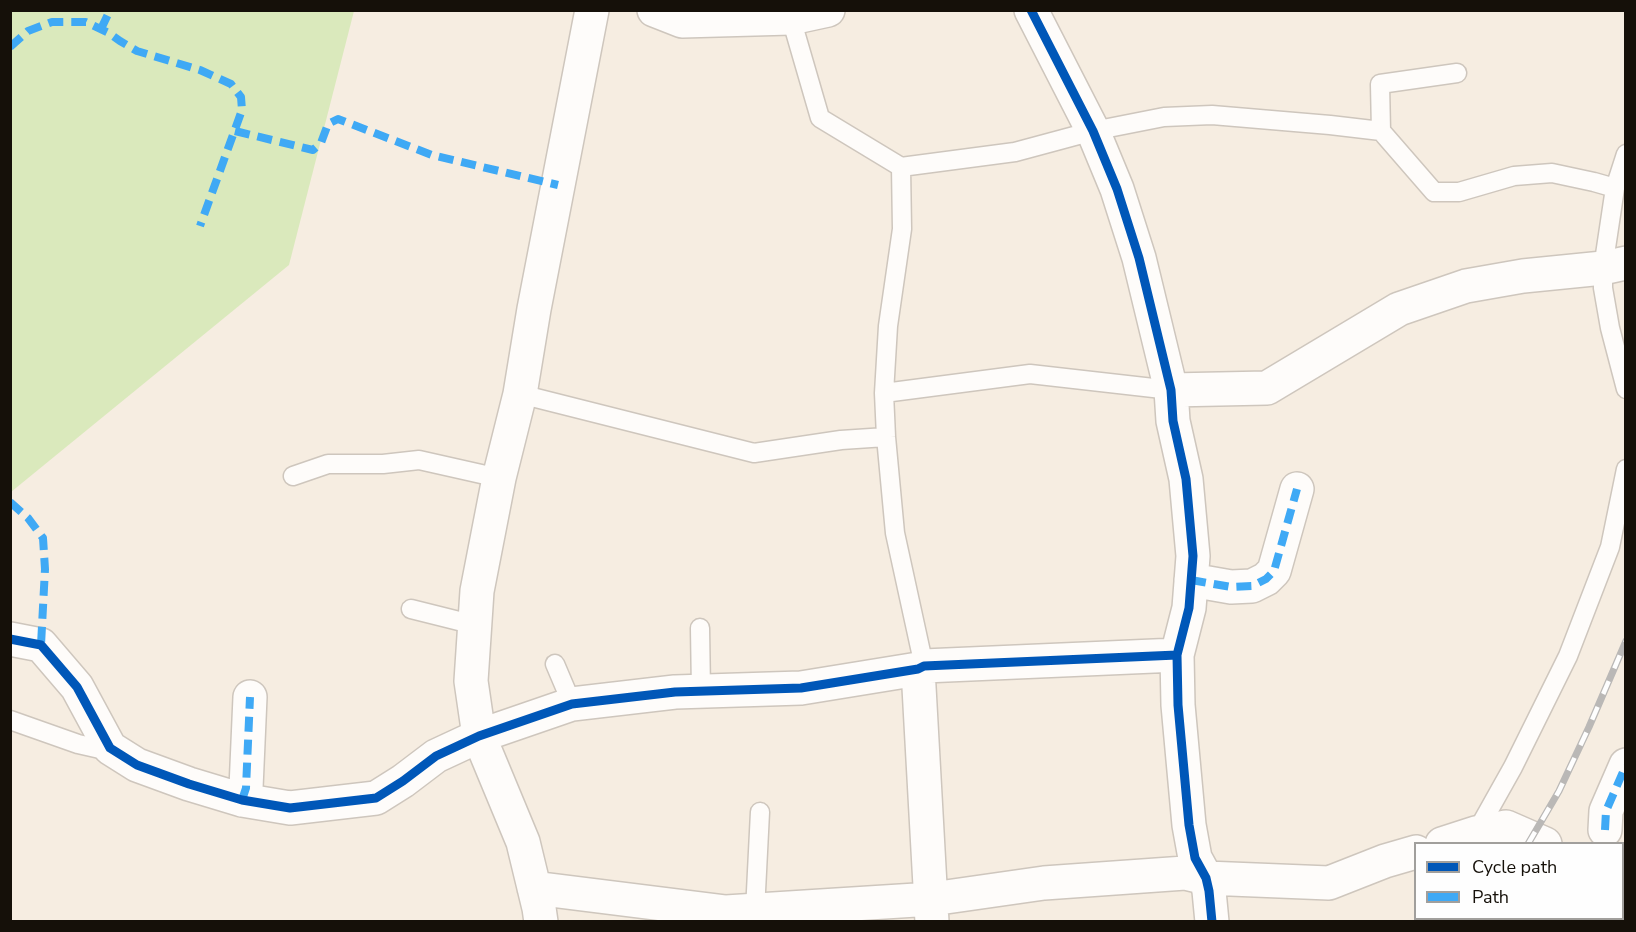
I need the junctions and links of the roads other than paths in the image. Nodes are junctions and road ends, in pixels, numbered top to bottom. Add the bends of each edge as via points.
1 (592, 10) edge
2 (654, 10) edge
3 (828, 10) edge
4 (1031, 10) edge
5 (791, 18) junction
6 (1458, 73) dead end
7 (1093, 131) junction
8 (1380, 131) junction
9 (1626, 154) edge
10 (901, 167) junction
11 (1615, 188) junction
12 (1614, 266) edge
13 (1626, 389) edge
14 (1171, 390) junction
15 (884, 393) junction
16 (520, 394) junction
17 (886, 437) junction
18 (1626, 469) edge
19 (293, 476) dead end
20 (500, 478) junction
21 (1297, 489) dead end
22 (1191, 580) junction
23 (411, 609) dead end
24 (475, 625) junction
25 (700, 628) dead end
26 (10, 639) edge
27 (1177, 654) junction
28 (555, 664) dead end
29 (921, 668) junction
30 (700, 691) junction
31 (250, 697) dead end
32 (572, 704) junction
33 (10, 720) edge
34 (479, 736) junction
35 (110, 748) junction
36 (1626, 765) edge
37 (242, 800) junction
38 (760, 812) dead end
39 (1476, 833) junction
40 (1607, 834) edge
41 (1445, 842) edge
42 (1543, 842) edge
43 (1414, 853) edge
44 (1206, 878) junction
45 (534, 888) junction
46 (932, 910) edge
47 (755, 911) junction
48 (541, 921) edge
49 (1212, 921) edge

1 - 16 street
2 - 5 street via 682,21
3 - 5 street
4 - 7 street
5 - 10 lane via 820,118
6 - 8 lane via 1380,84
7 - 8 lane via 1164,117 1212,115
7 - 10 lane via 1014,152
7 - 14 street via 1136,248
8 - 11 lane via 1434,192 1459,192 1514,176 1552,172
9 - 11 lane
10 - 15 lane via 902,229 888,326
11 - 12 lane
12 - 13 lane via 1603,288
12 - 14 street via 1466,286 1399,309 1267,388
14 - 15 lane via 1030,374
14 - 22 street via 1173,421 1186,479 1193,556
15 - 17 lane
16 - 17 lane via 754,453
16 - 20 street
17 - 29 lane via 895,533
18 - 39 lane via 1610,547 1568,656
19 - 20 lane via 328,464 419,460
20 - 24 street via 477,591
21 - 22 street via 1275,571 1266,579 1252,586 1231,587
22 - 27 street
23 - 24 lane
24 - 34 street via 471,681
25 - 30 lane
26 - 35 street via 41,645 77,687
27 - 29 street
27 - 44 street via 1188,825 1196,858
28 - 32 lane
29 - 30 street via 801,688
29 - 46 street
30 - 32 street
31 - 37 street via 246,788
32 - 34 street
33 - 35 lane via 78,744
34 - 37 street via 436,756 376,798 290,807
34 - 45 street via 523,842
35 - 37 street via 137,765
36 - 40 street via 1606,810
38 - 47 lane
39 - 41 street
39 - 42 street via 1506,827
43 - 44 street via 1329,883
44 - 46 street via 1185,873 1044,883
44 - 49 street
45 - 47 street via 726,912
45 - 48 street
46 - 47 street

